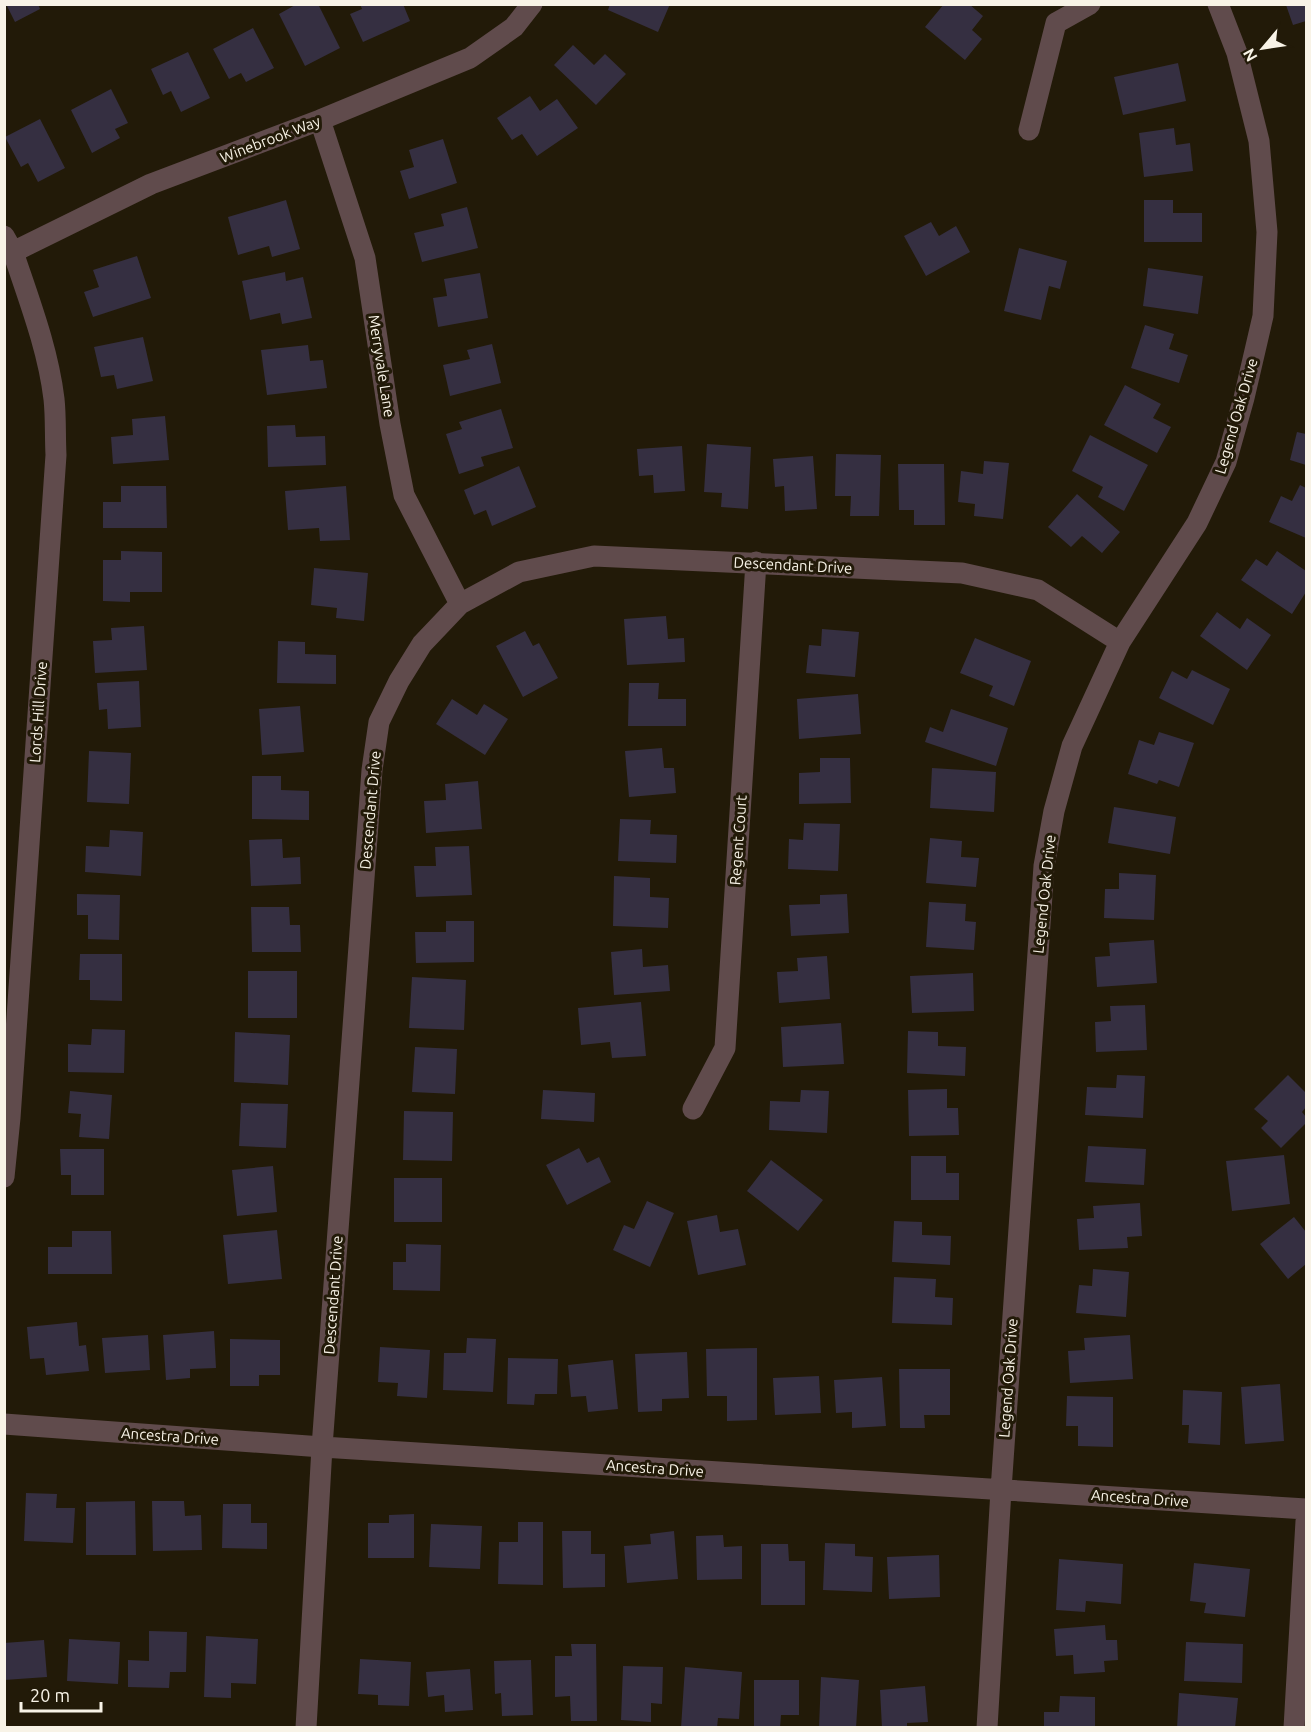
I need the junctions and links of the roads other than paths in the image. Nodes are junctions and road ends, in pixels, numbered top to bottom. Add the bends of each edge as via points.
1 (532, 4) edge
2 (1090, 4) edge
3 (1218, 4) edge
4 (320, 120) junction
5 (1029, 130) dead end
6 (9, 244) edge
7 (756, 562) junction
8 (460, 604) junction
9 (1120, 642) junction
10 (693, 1109) dead end
11 (7, 1118) edge
12 (4, 1176) edge
13 (4, 1424) edge
14 (322, 1447) junction
15 (1001, 1490) junction
16 (1306, 1509) edge
17 (1306, 1521) edge
18 (306, 1728) edge
19 (987, 1728) edge
20 (1294, 1728) edge

1 - 4 street, Winebrook Way via 514,27 470,58
2 - 5 street via 1056,23
3 - 9 street, Legend Oak Drive via 1237,53 1259,141 1267,232 1263,316 1226,462 1197,524
4 - 6 street, Winebrook Way
4 - 8 street, Merryvale Lane via 365,258 404,495
6 - 11 street, Lords Hill Drive via 45,354 54,400 56,455
7 - 8 street, Descendant Drive via 594,556 519,572
7 - 9 street, Descendant Drive via 962,573 1038,590
7 - 10 street, Regent Court via 725,1048
8 - 14 street, Descendant Drive via 422,644 379,722 372,770
9 - 15 street, Legend Oak Drive via 1072,746 1044,866
11 - 12 street, Lords Hill Drive
13 - 14 street, Ancestra Drive
14 - 15 street, Ancestra Drive
14 - 18 street, Descendant Drive
15 - 16 street, Ancestra Drive
15 - 19 street, Legend Oak Drive
17 - 20 street

